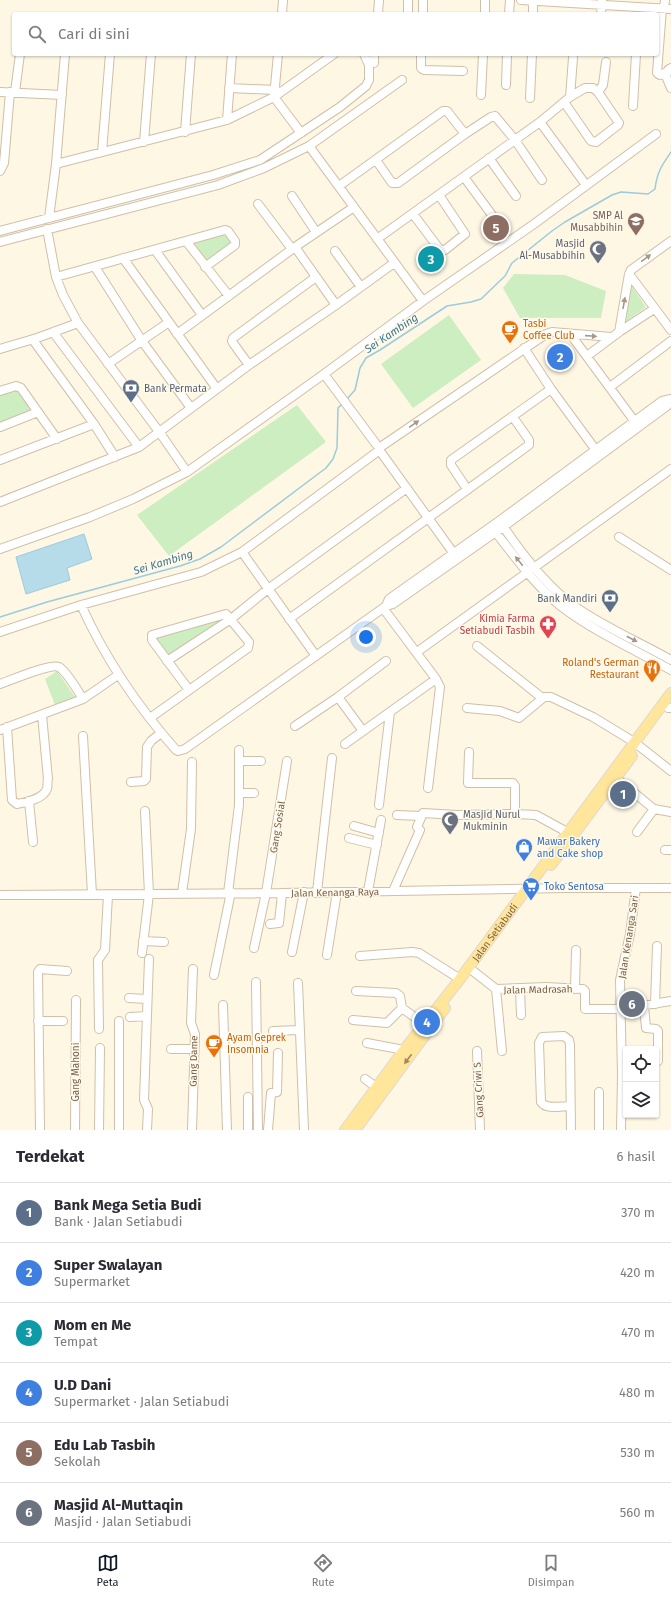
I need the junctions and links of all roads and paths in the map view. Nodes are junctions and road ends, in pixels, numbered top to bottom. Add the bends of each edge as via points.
1 (283, 0) edge
2 (379, 0) edge
3 (408, 0) edge
4 (423, 0) edge
5 (485, 0) edge
6 (510, 0) edge
7 (520, 0) edge
8 (533, 1) junction
9 (561, 1) edge
10 (602, 2) edge
11 (632, 3) edge
12 (666, 6) edge
13 (641, 11) edge
14 (282, 12) edge
15 (378, 12) edge
16 (408, 12) edge
17 (422, 12) edge
18 (485, 12) edge
19 (509, 12) edge
20 (533, 12) edge
21 (601, 12) edge
22 (659, 53) edge
23 (20, 56) edge
24 (65, 56) edge
25 (110, 56) edge
26 (151, 56) edge
27 (191, 56) edge
28 (232, 56) edge
29 (278, 56) edge
30 (331, 56) edge
31 (365, 56) edge
32 (374, 56) edge
33 (421, 56) edge
34 (483, 56) edge
35 (507, 56) edge
36 (532, 56) edge
37 (636, 56) edge
38 (659, 56) edge
39 (573, 58) dead end
40 (606, 62) dead end
41 (374, 63) dead end
42 (669, 70) edge
43 (463, 71) dead end
44 (402, 80) dead end
45 (506, 85) dead end
46 (229, 88) junction
47 (671, 88) edge
48 (0, 92) edge
49 (12, 92) junction
50 (598, 92) junction
51 (275, 94) junction
52 (62, 95) junction
53 (481, 95) dead end
54 (530, 98) dead end
55 (567, 100) junction
56 (633, 106) dead end
57 (340, 107) junction
58 (347, 119) junction
59 (227, 120) junction
60 (540, 122) junction
61 (186, 132) junction
62 (301, 133) junction
63 (465, 134) junction
64 (656, 134) dead end
65 (3, 139) edge
66 (515, 140) junction
67 (144, 142) junction
68 (309, 146) junction
69 (102, 152) junction
70 (489, 158) junction
71 (260, 160) junction
72 (376, 160) junction
73 (56, 164) junction
74 (264, 168) junction
75 (0, 171) edge
76 (464, 177) junction
77 (542, 180) dead end
78 (586, 185) junction
79 (339, 186) junction
80 (292, 196) dead end
81 (439, 196) junction
82 (516, 196) dead end
83 (258, 204) dead end
84 (93, 207) junction
85 (354, 207) junction
86 (413, 214) junction
87 (95, 216) junction
88 (492, 216) dead end
89 (49, 218) junction
90 (47, 229) junction
91 (0, 231) edge
92 (316, 232) junction
93 (377, 239) junction
94 (2, 241) edge
95 (186, 241) junction
96 (670, 245) edge
97 (293, 248) junction
98 (155, 250) junction
99 (335, 251) dead end
100 (123, 258) junction
101 (394, 262) junction
102 (95, 266) junction
103 (205, 267) junction
104 (629, 274) junction
105 (56, 277) junction
106 (316, 277) junction
107 (361, 287) junction
108 (229, 296) junction
109 (423, 301) junction
110 (336, 305) junction
111 (654, 309) junction
112 (202, 315) junction
113 (169, 322) junction
114 (78, 324) junction
115 (671, 330) edge
116 (53, 332) junction
117 (619, 332) junction
118 (177, 334) junction
119 (571, 335) junction
120 (611, 337) junction
121 (33, 340) junction
122 (142, 341) junction
123 (671, 341) edge
124 (524, 348) junction
125 (0, 349) edge
126 (587, 356) junction
127 (108, 364) junction
128 (249, 365) junction
129 (324, 374) junction
130 (610, 387) junction
131 (217, 389) junction
132 (550, 389) junction
133 (0, 391) edge
134 (670, 400) edge
135 (191, 408) junction
136 (38, 412) junction
137 (513, 417) junction
138 (94, 424) junction
139 (637, 424) junction
140 (0, 427) edge
141 (160, 433) junction
142 (57, 440) junction
143 (138, 448) junction
144 (379, 449) junction
145 (598, 453) junction
146 (115, 458) junction
147 (0, 460) edge
148 (671, 469) edge
149 (186, 472) junction
150 (407, 488) junction
151 (467, 489) junction
152 (0, 502) edge
153 (429, 518) junction
154 (501, 524) junction
155 (494, 529) junction
156 (619, 537) dead end
157 (0, 549) edge
158 (242, 552) junction
159 (456, 556) junction
160 (531, 570) junction
161 (671, 570) edge
162 (268, 589) junction
163 (81, 605) junction
164 (384, 607) junction
165 (289, 618) junction
166 (231, 620) junction
167 (0, 632) edge
168 (616, 635) junction
169 (477, 646) dead end
170 (417, 652) junction
171 (316, 656) junction
172 (671, 660) edge
173 (167, 661) junction
174 (386, 661) dead end
175 (671, 670) edge
176 (118, 675) junction
177 (436, 679) junction
178 (0, 684) edge
179 (189, 690) junction
180 (671, 693) edge
181 (338, 697) junction
182 (543, 698) junction
183 (84, 699) junction
184 (670, 707) edge
185 (467, 708) dead end
186 (390, 712) junction
187 (42, 714) junction
188 (150, 718) junction
189 (295, 726) dead end
190 (4, 729) edge
191 (363, 731) junction
192 (161, 733) junction
193 (82, 736) dead end
194 (345, 744) dead end
195 (637, 744) junction
196 (239, 750) dead end
197 (469, 752) dead end
198 (332, 758) dead end
199 (261, 760) dead end
200 (287, 760) dead end
201 (239, 761) junction
202 (192, 762) dead end
203 (671, 771) edge
204 (616, 778) junction
205 (131, 782) dead end
206 (428, 788) dead end
207 (239, 793) junction
208 (254, 793) dead end
209 (29, 801) junction
210 (379, 805) dead end
211 (654, 810) junction
212 (143, 812) dead end
213 (671, 812) edge
214 (515, 814) junction
215 (397, 815) dead end
216 (421, 816) junction
217 (381, 820) dead end
218 (354, 826) dead end
219 (567, 832) junction
220 (637, 832) dead end
221 (379, 833) junction
222 (349, 838) dead end
223 (33, 842) dead end
224 (377, 846) junction
225 (530, 888) junction
226 (636, 888) junction
227 (671, 888) edge
228 (368, 891) junction
229 (393, 891) junction
230 (304, 892) junction
231 (317, 892) junction
232 (337, 892) junction
233 (182, 893) junction
234 (230, 893) junction
235 (266, 893) junction
236 (282, 893) junction
237 (92, 894) junction
238 (148, 894) junction
239 (0, 895) edge
240 (108, 895) junction
241 (270, 924) dead end
242 (143, 941) junction
243 (164, 942) dead end
244 (657, 946) dead end
245 (254, 948) dead end
246 (576, 950) dead end
247 (292, 952) dead end
248 (142, 953) dead end
249 (327, 955) dead end
250 (360, 956) dead end
251 (149, 959) dead end
252 (193, 969) dead end
253 (66, 971) dead end
254 (473, 971) junction
255 (214, 975) dead end
256 (460, 979) junction
257 (256, 982) dead end
258 (298, 983) dead end
259 (496, 989) junction
260 (520, 989) junction
261 (575, 989) junction
262 (356, 992) dead end
263 (129, 998) dead end
264 (147, 999) junction
265 (76, 1000) dead end
266 (671, 1001) edge
267 (655, 1004) junction
268 (223, 1005) dead end
269 (644, 1006) junction
270 (402, 1008) junction
271 (620, 1009) junction
272 (521, 1015) dead end
273 (147, 1016) junction
274 (130, 1017) dead end
275 (354, 1020) dead end
276 (38, 1021) junction
277 (63, 1021) dead end
278 (119, 1021) dead end
279 (99, 1029) dead end
280 (424, 1029) junction
281 (299, 1030) junction
282 (273, 1031) dead end
283 (367, 1043) dead end
284 (658, 1046) edge
285 (100, 1048) dead end
286 (171, 1049) dead end
287 (194, 1049) junction
288 (404, 1050) junction
289 (477, 1051) dead end
290 (502, 1052) dead end
291 (278, 1054) dead end
292 (365, 1079) dead end
293 (376, 1087) junction
294 (599, 1092) dead end
295 (248, 1097) dead end
296 (570, 1106) junction
297 (40, 1130) edge
298 (75, 1130) edge
299 (99, 1130) edge
300 (119, 1130) edge
301 (147, 1130) edge
302 (192, 1130) edge
303 (227, 1130) edge
304 (248, 1130) edge
305 (258, 1130) edge
306 (268, 1130) edge
307 (304, 1130) edge
308 (345, 1130) edge
309 (355, 1130) edge
310 (480, 1130) edge
311 (571, 1130) edge
312 (599, 1130) edge
313 (621, 1130) edge

1 - 14 street
2 - 15 street
3 - 16 street
4 - 17 street
5 - 18 street
6 - 19 street
7 - 8 street
8 - 9 street
8 - 20 street
9 - 10 street
10 - 11 street
10 - 21 street
11 - 13 street
12 - 13 street
12 - 22 street
23 - 49 street
24 - 52 street
25 - 69 street
26 - 67 street
27 - 61 street
28 - 46 street
29 - 51 street
30 - 51 street
31 - 57 street via 369,65 368,83
32 - 41 street
33 - 43 street via 421,68 424,70
34 - 53 street
35 - 45 street
36 - 54 street
37 - 56 street
38 - 42 street via 656,73 660,75
39 - 55 street
40 - 50 street via 603,85
42 - 47 street via 666,78
44 - 58 street
46 - 51 street
46 - 59 street
48 - 49 street
49 - 52 street
49 - 65 street
50 - 55 street via 593,88 585,88
50 - 55 street via 619,123 596,142 591,141
51 - 59 street
51 - 62 street
52 - 73 street
55 - 60 street
57 - 58 street
57 - 62 street
58 - 68 street
59 - 61 street
60 - 66 street
60 - 78 street
61 - 67 street
62 - 71 street
63 - 66 street via 495,116
63 - 72 street via 444,110
63 - 72 street via 396,184 392,183
64 - 78 street
65 - 75 street via 4,163
66 - 70 street
66 - 77 street
67 - 69 street
68 - 74 street
68 - 79 street
69 - 73 street
70 - 76 street
70 - 82 street
71 - 74 street
71 - 84 street
72 - 79 street
73 - 89 street
74 - 87 street via 218,185
76 - 81 street
76 - 88 street
78 - 109 street
79 - 85 street
80 - 92 street
81 - 86 street
81 - 86 street via 465,234 445,250 440,250
83 - 97 street
84 - 87 street
84 - 89 street
85 - 92 street
85 - 93 street
86 - 93 street
87 - 90 street
89 - 91 street
90 - 94 street
90 - 105 street
91 - 94 street
92 - 97 street
93 - 101 street
95 - 98 street
95 - 103 street
95 - 103 street via 225,230 232,235 235,245
104 -> 96 street via 647,257
97 - 106 street
97 - 108 street
98 - 100 street
98 - 112 street
99 - 107 street
100 - 102 street
100 - 113 street
101 - 107 street
101 - 109 street
102 - 105 street
102 - 122 street
103 - 108 street
104 - 111 street
117 -> 104 street
105 - 114 street
106 - 110 street
106 - 128 street via 234,338 233,344
107 - 110 street
108 - 112 street
109 - 129 street
110 - 128 street
111 - 115 street
111 - 117 street
112 - 118 street
113 - 118 street
113 - 122 street
114 - 116 street
114 - 127 street
116 - 121 street
116 - 143 street
117 - 120 street
118 - 131 street
119 -> 120 street
119 - 124 street via 548,333
119 - 126 street
120 - 126 street
121 - 125 street
121 - 138 street
122 - 127 street
122 - 135 street
123 - 130 street
124 - 132 street
144 -> 124 street
126 - 130 street
127 - 141 street
128 - 131 street
129 - 144 street
129 - 149 street
130 - 139 street
131 - 135 street
132 - 137 street
132 - 145 street
133 - 136 street via 19,386
134 - 139 street via 662,401
135 - 141 street
136 - 140 street
136 - 142 street
137 - 151 street via 451,460 451,465
137 - 151 street via 530,444
138 - 142 street
138 - 146 street
139 - 145 street
141 - 143 street
141 - 149 street
142 - 147 street
143 - 146 street
144 - 150 street
144 - 158 street
145 - 154 street
146 - 152 street
148 - 160 street
149 - 157 street via 134,499
150 - 153 street
150 - 162 street
151 - 153 street
153 - 159 street
153 - 165 street
154 - 155 street
154 - 160 street
155 - 159 street
160 -> 155 street
156 - 161 street
158 - 162 street
158 - 163 street via 201,572
159 - 164 street via 389,599
160 - 168 street via 596,624
160 - 170 street
162 - 165 street
162 - 166 street
163 - 167 street
163 - 176 street via 96,638
164 - 170 street
164 - 171 street
165 - 171 street
166 - 173 street
166 - 173 street via 225,614 152,635 152,640
166 - 179 street via 249,642 249,646
168 -> 172 street
168 - 175 street
169 - 182 street
170 - 177 street
171 - 192 street via 185,749 176,750
173 - 179 street
174 - 181 street
176 - 183 street
176 - 188 street
177 - 186 street
177 - 206 street via 440,689
178 - 183 street via 54,666 59,667
179 - 188 street
180 - 195 main road, Jalan Setiabudi
181 - 189 street
181 - 191 street
182 - 185 street via 519,718 500,711
182 - 195 street via 551,697 593,717
183 - 187 street
184 - 195 main road, Jalan Setiabudi
186 - 191 street
186 - 210 street
187 - 190 street
187 - 209 street via 47,789
188 - 192 street
190 - 209 street via 12,800 17,804
191 - 194 street
192 - 205 street via 147,747 146,779
193 - 237 street
195 - 203 street
195 - 204 main road, Jalan Setiabudi
195 - 219 main road, Jalan Setiabudi
196 - 201 street
197 - 214 street via 468,783 513,783
198 - 231 street
199 - 201 street
200 - 235 street, Gang Sosial
201 - 207 street
202 - 233 street via 191,829
204 - 211 street
204 - 225 main road, Jalan Setiabudi
207 - 208 street
207 - 234 street
209 - 223 street
211 - 213 street
211 - 220 street
212 - 238 street
214 - 216 street via 424,813
214 - 219 street via 539,816
215 - 216 street
216 - 229 street via 416,827 420,830
217 - 221 street
218 - 221 street
219 - 225 main road, Jalan Setiabudi
221 - 224 street
222 - 224 street
224 - 228 street
225 - 226 street, Jalan Kenanga Raya
225 - 229 street, Jalan Kenanga Raya
225 - 254 main road, Jalan Setiabudi
225 - 256 main road, Jalan Setiabudi
226 - 227 street, Jalan Kenanga Raya
226 - 271 street, Jalan Kenanga Sari via 630,934 621,971
228 - 229 street, Jalan Kenanga Raya
228 - 232 street, Jalan Kenanga Raya
230 - 231 street, Jalan Kenanga Raya
230 - 236 street, Jalan Kenanga Raya
230 - 247 street
231 - 232 street, Jalan Kenanga Raya
232 - 249 street
233 - 234 street, Jalan Kenanga Raya
233 - 238 street, Jalan Kenanga Raya
234 - 235 street, Jalan Kenanga Raya
234 - 255 street
235 - 236 street, Jalan Kenanga Raya
235 - 245 street, Gang Sosial
236 - 241 street via 279,923
237 - 239 street, Jalan Kenanga Raya
237 - 240 street, Jalan Kenanga Raya
238 - 240 street, Jalan Kenanga Raya
238 - 242 street
240 - 279 street via 105,950 98,960
242 - 243 street
242 - 248 street
244 - 267 street
246 - 261 street
250 - 256 street via 419,953
251 - 264 street
252 - 287 street, Gang Dame via 191,1023 195,1034
253 - 276 street via 38,970
254 - 259 street, Jalan Madrasah
254 - 280 main road, Jalan Setiabudi
256 - 280 main road, Jalan Setiabudi
257 - 305 street
258 - 281 street
259 - 260 street, Jalan Madrasah
259 - 290 street
260 - 261 street, Jalan Madrasah
260 - 272 street
261 - 271 street, Jalan Madrasah via 585,991 585,1009
262 - 270 street via 396,993 400,996
263 - 264 street
264 - 273 street
265 - 298 street, Gang Mahoni
266 - 267 street
267 - 269 street
268 - 303 street
269 - 271 street
269 - 284 street via 646,1028 658,1031
270 - 275 street via 387,1023
270 - 280 street
271 - 313 street, Jalan Kenanga Sari
273 - 274 street
273 - 301 street via 144,1100 148,1109
276 - 277 street
276 - 297 street
278 - 300 street
280 - 288 main road, Jalan Setiabudi
280 -> 309 main road, Jalan Setiabudi
281 - 282 street
281 - 307 street
283 - 288 street
285 - 299 street
286 - 287 street
287 - 302 street, Gang Dame
288 - 293 main road, Jalan Setiabudi
289 - 310 street, Gang Criwi S
291 - 306 street via 277,1092 271,1093
292 - 293 street
293 - 308 main road, Jalan Setiabudi
294 - 312 street
295 - 304 street
296 - 296 street via 569,1040 564,1036 542,1037 539,1043 541,1102 548,1107
296 - 311 street

